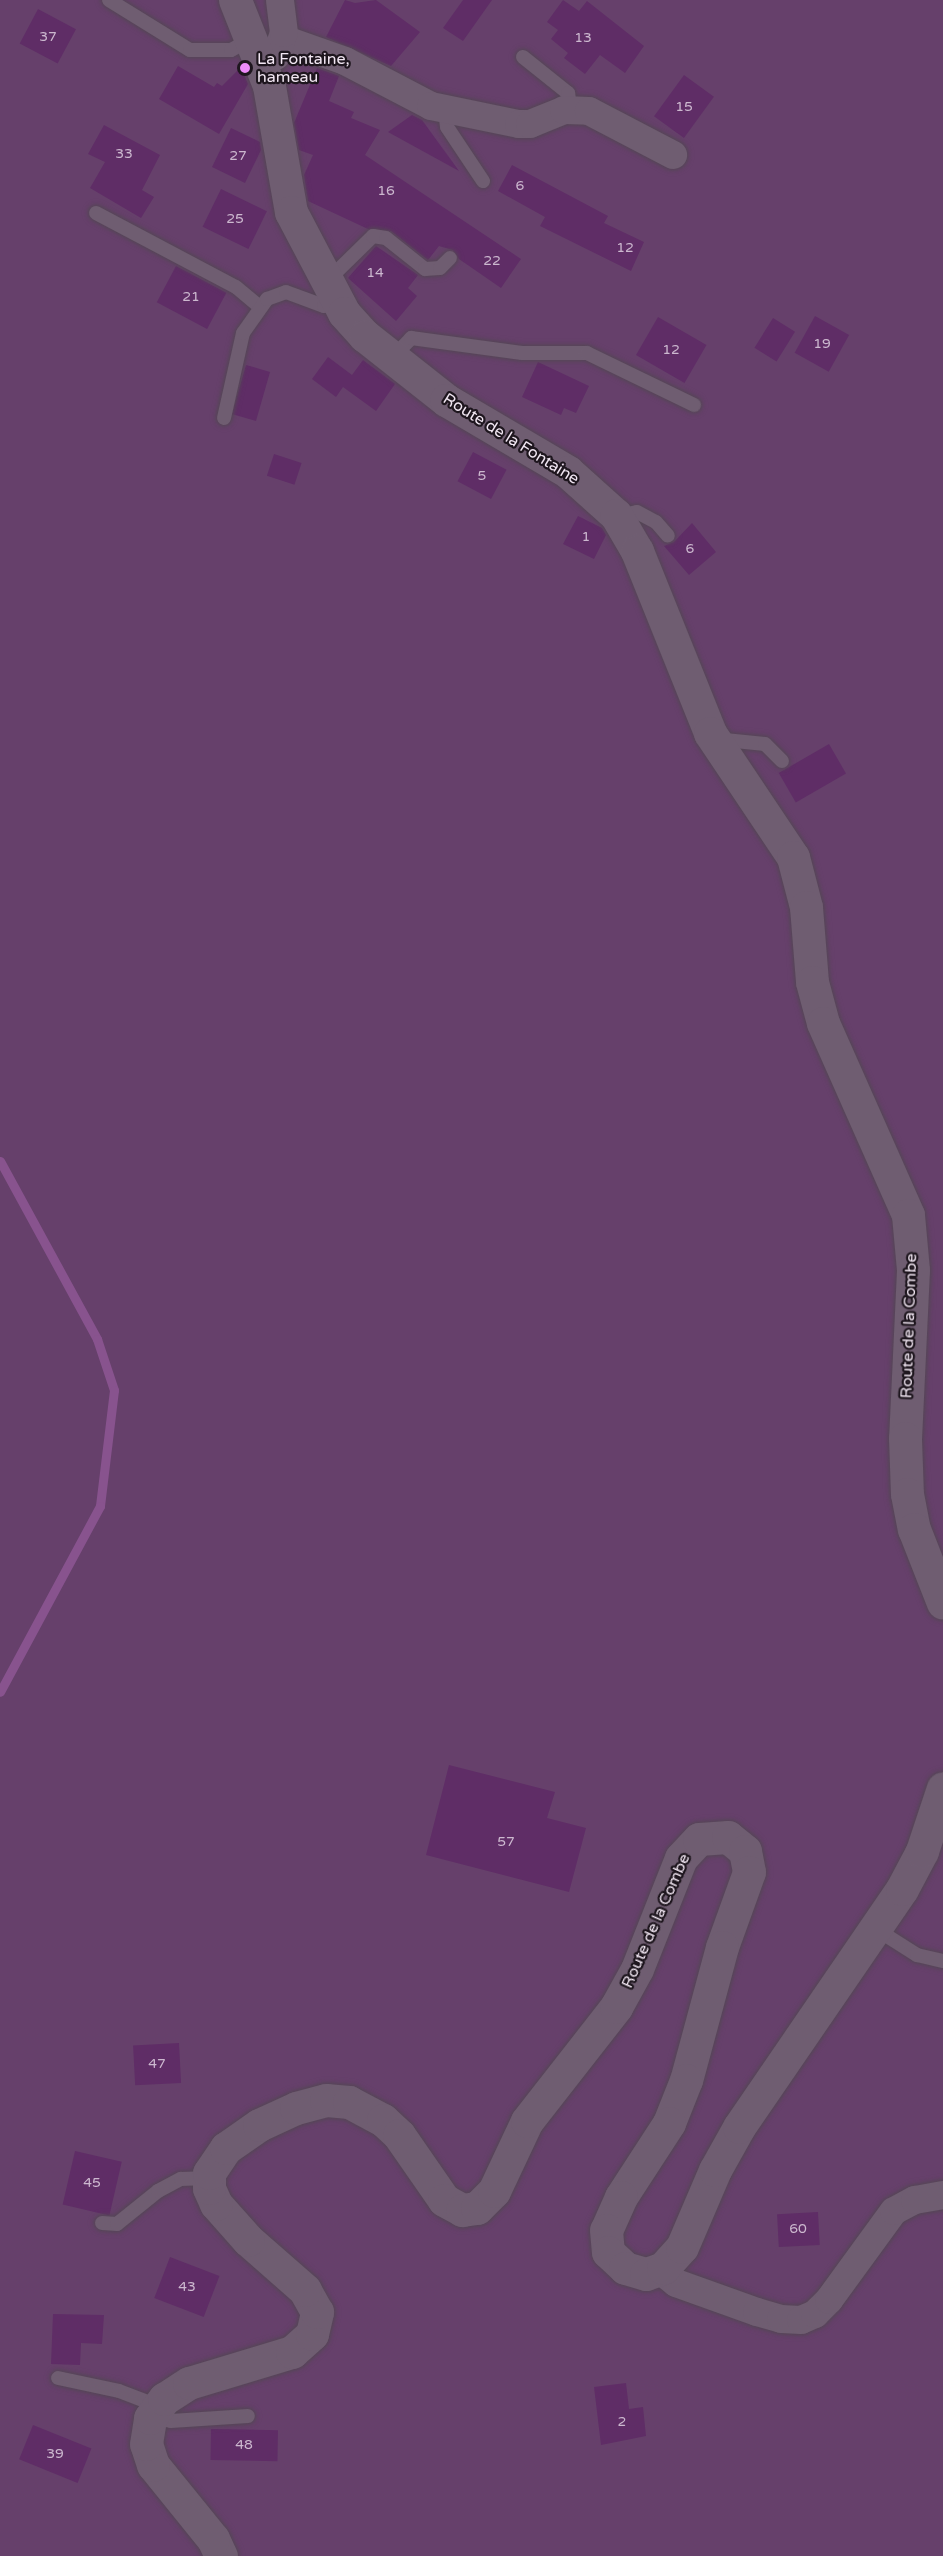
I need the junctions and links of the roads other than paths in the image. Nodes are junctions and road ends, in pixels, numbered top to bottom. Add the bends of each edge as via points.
1 (109, 0) edge
2 (235, 0) edge
3 (280, 0) edge
4 (283, 39) junction
5 (256, 53) junction
6 (523, 57) dead end
7 (571, 110) junction
8 (447, 119) dead end
9 (673, 155) dead end
10 (483, 180) dead end
11 (96, 213) dead end
12 (450, 258) dead end
13 (331, 291) junction
14 (260, 307) junction
15 (392, 358) junction
16 (693, 405) dead end
17 (224, 418) dead end
18 (617, 517) junction
19 (668, 536) dead end
20 (716, 744) junction
21 (782, 761) dead end
22 (802, 882) joint
23 (943, 1603) edge
24 (943, 1788) edge
25 (876, 1929) junction
26 (943, 1961) edge
27 (208, 2178) junction
28 (943, 2195) edge
29 (102, 2223) dead end
30 (660, 2270) junction
31 (58, 2378) dead end
32 (154, 2411) junction
33 (248, 2416) dead end
34 (221, 2556) edge

1 - 5 lane via 190,50
2 - 5 street, Route de la Fontaine
3 - 4 street
4 - 5 street via 278,55
4 - 7 street via 345,61 431,106 519,124
5 - 13 street, Route de la Fontaine via 274,106 291,212
6 - 7 lane via 568,93
7 - 9 street via 601,115
8 - 10 lane via 447,127
11 - 14 lane via 236,287
12 - 13 lane via 440,268 425,269 386,238 372,236
13 - 14 lane via 324,306 286,292 276,293
13 - 15 street, Route de la Fontaine via 359,331
14 - 17 lane via 236,351
15 - 16 lane via 411,338 522,353 587,352
15 - 18 street, Route de la Fontaine via 474,420 568,472
18 - 19 lane via 637,512 656,522
18 - 20 street, Route de la Fontaine via 637,551
20 - 21 lane via 725,740 765,744
20 - 22 street, Route de la Fontaine via 783,838
22 - 23 street, Route de la Combe via 812,982 823,1023 908,1215 913,1270 905,1438 907,1494 914,1529
24 - 25 street via 922,1851
25 - 26 lane via 917,1955
25 - 30 street via 739,2127 715,2169 682,2247
27 - 29 lane via 181,2180 158,2191 117,2224
27 - 30 street, Route de la Combe via 220,2155 245,2134 296,2108 338,2100 370,2112 399,2135 444,2200 462,2210 477,2208 494,2191 526,2121 616,2007 637,1969 681,1858 699,1839 720,1835 735,1840 745,1851 749,1864 747,1884 724,1941 675,2110 615,2208 605,2238 611,2258 624,2268 643,2274
27 - 32 street via 216,2204 248,2240 310,2296 316,2306 316,2319 307,2340 292,2352 189,2383
28 - 30 street via 915,2200 894,2211 829,2300 815,2314 801,2319 781,2319 747,2308 676,2283
31 - 32 lane via 119,2391
32 - 33 lane via 171,2421
32 - 34 street via 146,2444 153,2465 213,2539

